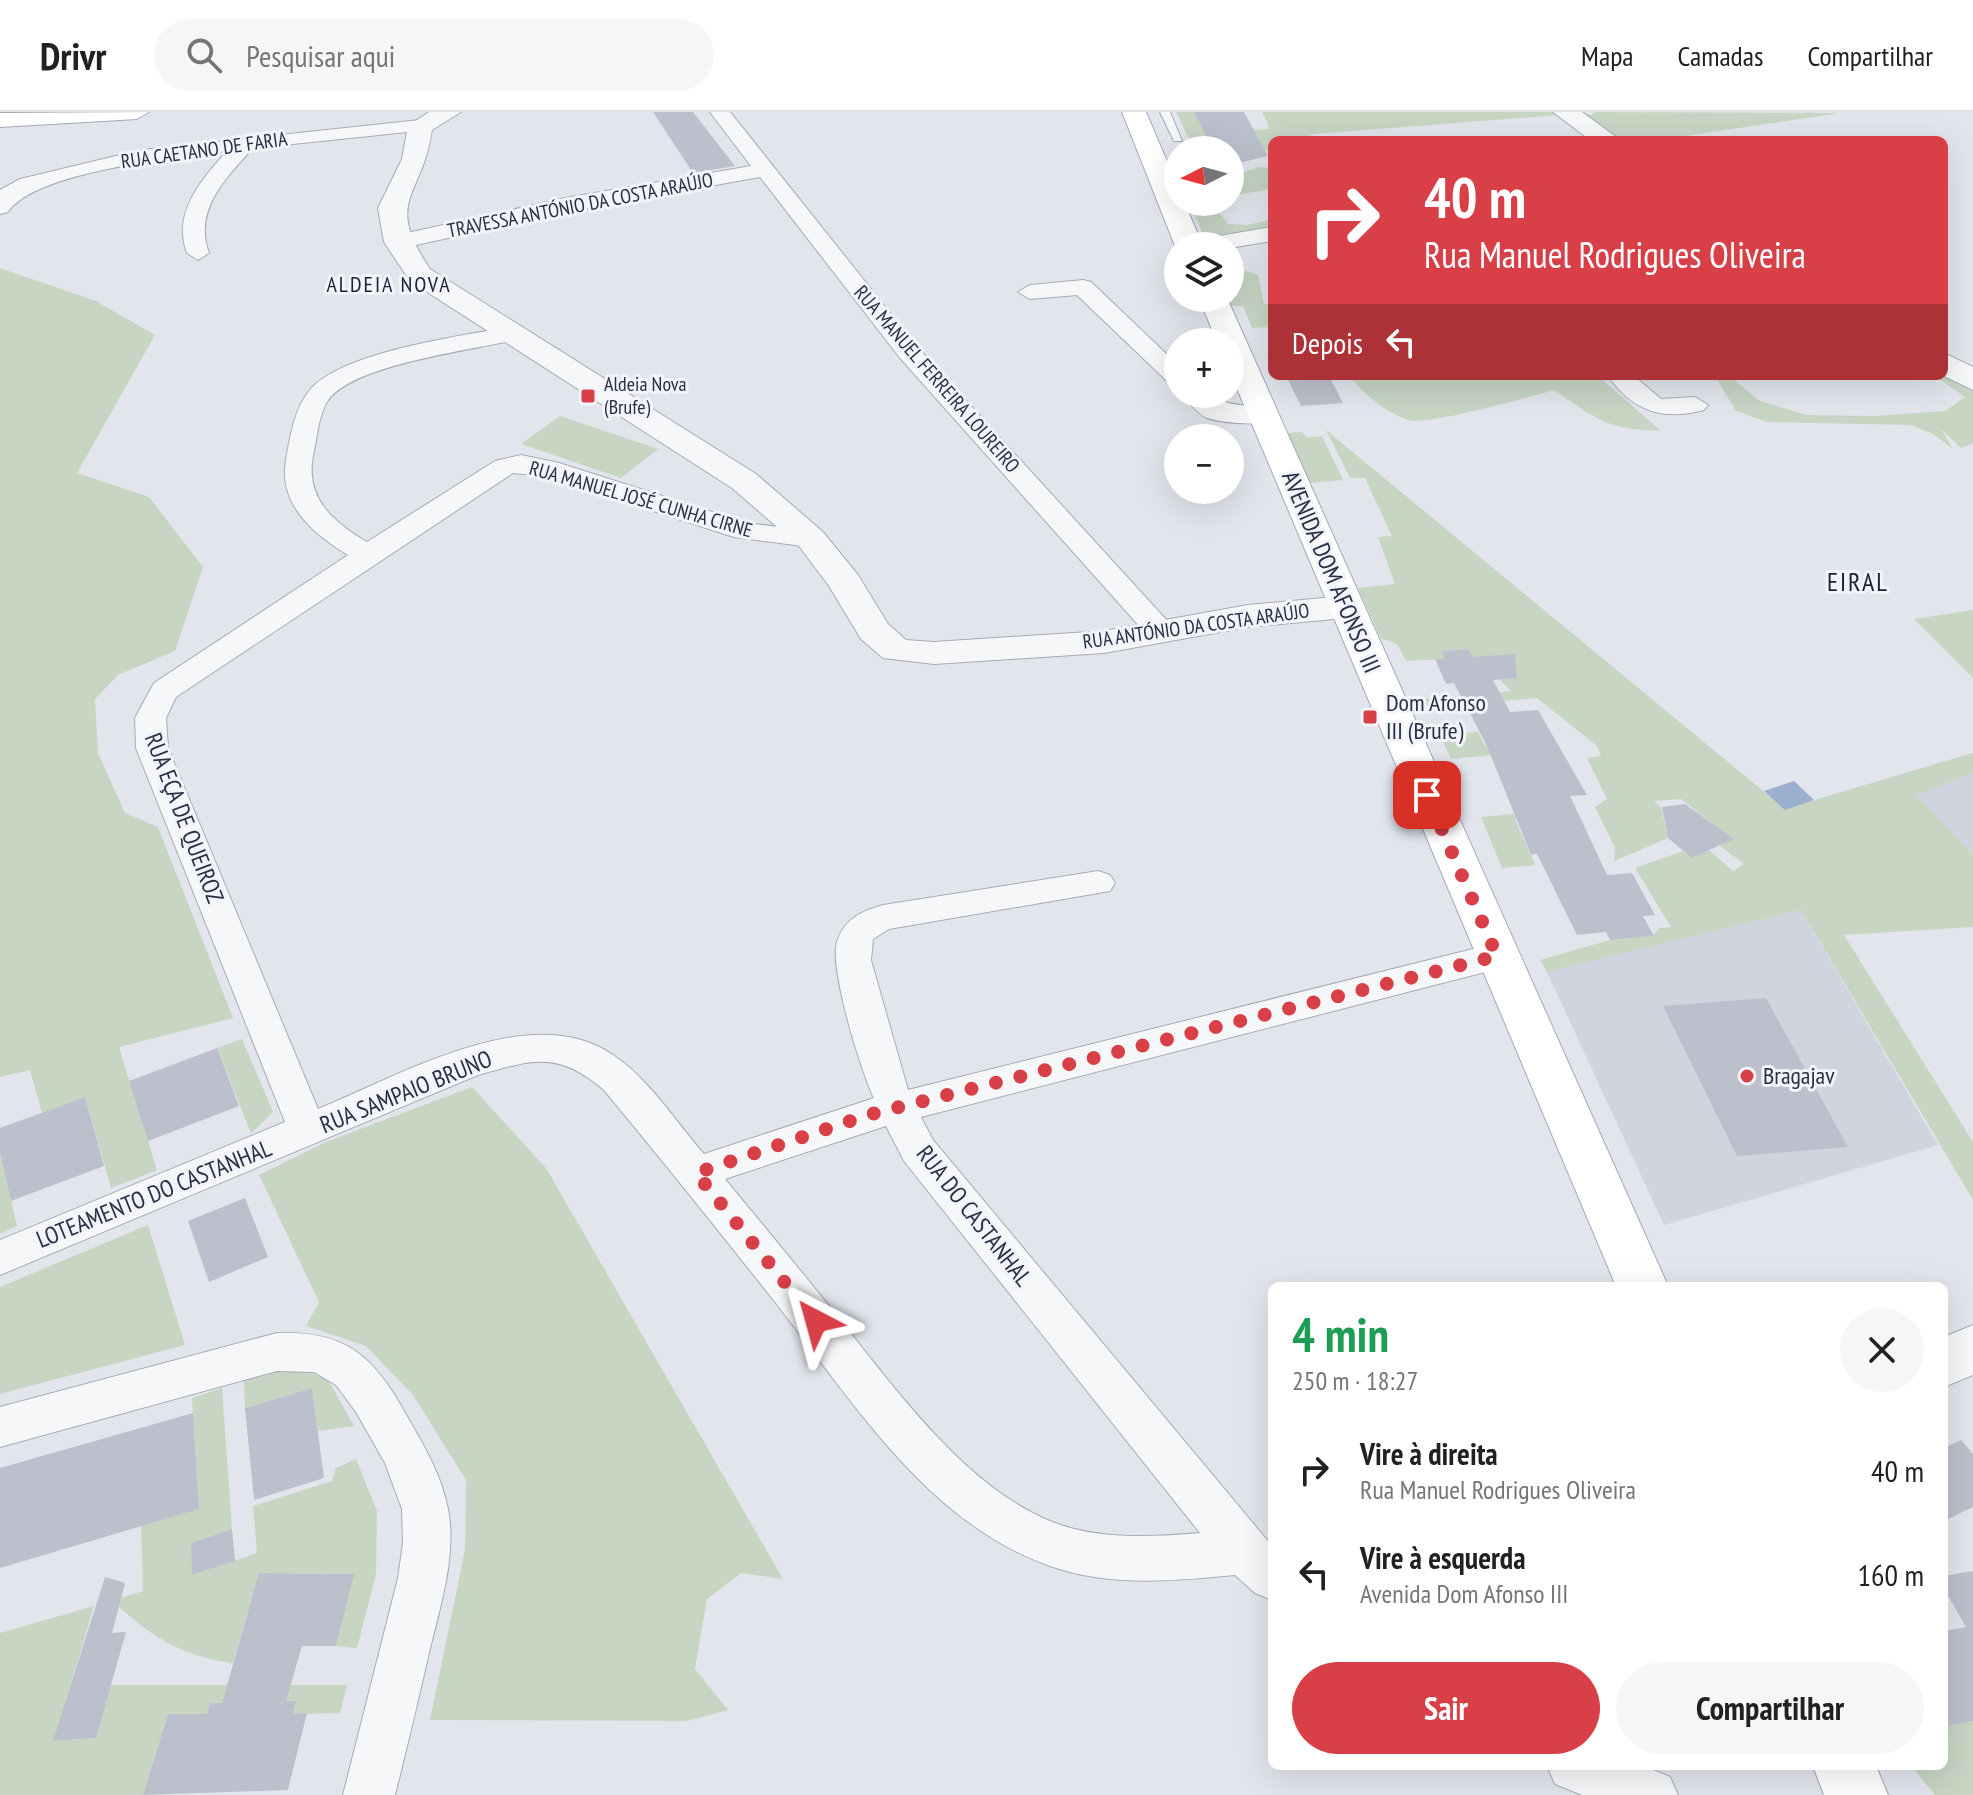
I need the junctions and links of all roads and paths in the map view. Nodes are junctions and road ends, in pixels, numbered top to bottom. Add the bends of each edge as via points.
1 (137, 112) edge
2 (449, 112) edge
3 (1134, 112) edge
4 (1165, 112) edge
5 (1565, 112) edge
6 (724, 114) edge
7 (0, 120) edge
8 (420, 126) junction
9 (1177, 136) edge
10 (1601, 136) edge
11 (246, 143) junction
12 (763, 170) junction
13 (0, 207) edge
14 (1183, 232) edge
15 (1268, 235) edge
16 (1244, 239) edge
17 (398, 242) junction
18 (198, 253) dead end
19 (1030, 292) dead end
20 (1219, 312) edge
21 (510, 334) junction
22 (1164, 365) edge
23 (1948, 365) edge
24 (1624, 380) edge
25 (1973, 381) edge
26 (1695, 405) dead end
27 (1211, 408) edge
28 (1267, 417) junction
29 (811, 539) junction
30 (368, 554) junction
31 (1345, 607) junction
32 (1160, 631) junction
33 (1098, 883) dead end
34 (1497, 956) junction
35 (898, 1108) junction
36 (308, 1131) junction
37 (696, 1173) junction
38 (0, 1258) edge
39 (1640, 1282) edge
40 (1973, 1348) edge
41 (1948, 1362) edge
42 (0, 1427) edge
43 (1258, 1564) edge
44 (1584, 1770) edge
45 (1846, 1770) edge
46 (369, 1795) edge
47 (1652, 1795) edge
48 (1856, 1795) edge

1 - 7 main road
2 - 8 street
3 - 14 main road
4 - 9 lane
5 - 10 street
6 - 12 street, RUA MANUEL FERREIRA LOUREIRO
8 - 11 street, RUA CAETANO DE FARIA
8 - 17 street, RUA ANTÓNIO DA COSTA ARAÚJO via 415,159 391,208
11 - 13 street, RUA CAETANO DE FARIA via 141,156 28,184 7,195
11 - 18 street via 202,198 192,230
12 - 17 street, TRAVESSA ANTÓNIO DA COSTA ARAÚJO
12 - 32 street, RUA MANUEL FERREIRA LOUREIRO via 909,353
15 - 16 street
17 - 21 street, RUA ANTÓNIO DA COSTA ARAÚJO via 420,275
19 - 22 street via 1083,287
20 - 28 main road, AVENIDA DOM AFONSO III
21 - 29 street, RUA ANTÓNIO DA COSTA ARAÚJO via 744,481
21 - 30 street via 363,369 320,391 312,401 297,471 303,499 326,526
23 - 25 street
24 - 26 street via 1641,401 1656,408
27 - 28 street
28 - 31 main road, AVENIDA DOM AFONSO III
29 - 30 street, RUA MANUEL JOSÉ CUNHA CIRNE via 744,531 521,463 488,475
29 - 32 street, RUA ANTÓNIO DA COSTA ARAÚJO via 874,631 896,650 934,653 1104,642
30 - 36 street, RUA EÇA DE QUEIROZ via 165,690 147,725
31 - 32 street, RUA ANTÓNIO DA COSTA ARAÚJO
31 - 34 main road, AVENIDA DOM AFONSO III
33 - 35 street, RUA DO CASTANHAL via 883,917 857,932 853,960 883,1078
34 - 35 street
34 - 39 main road, AVENIDA DOM AFONSO III
35 - 37 street
35 - 43 street, RUA DO CASTANHAL via 918,1150
36 - 37 street, RUA SAMPAIO BRUNO via 468,1063 506,1052 561,1047 599,1062
36 - 38 street, LOTEAMENTO DO CASTANHAL
37 - 43 street, RUA SAMPAIO BRUNO via 916,1444 1012,1528 1052,1545 1111,1556
40 - 41 street
42 - 46 street via 277,1352 308,1350 330,1355 349,1368 370,1392 415,1476 425,1510 426,1551 417,1599
44 - 47 street
45 - 48 main road

